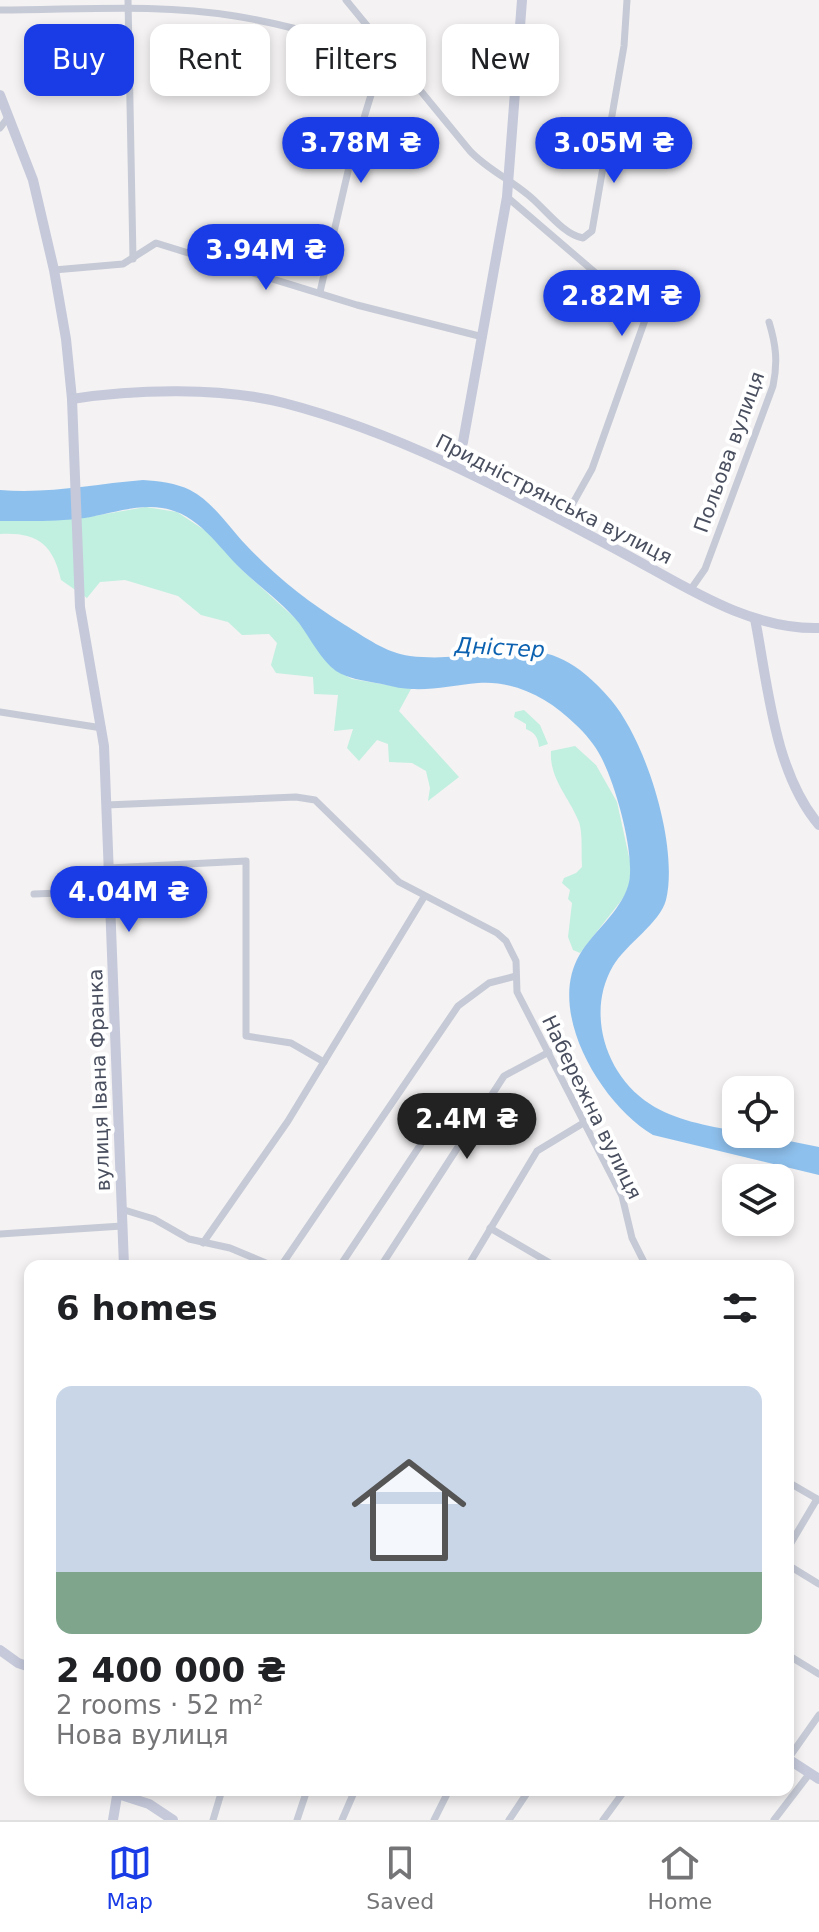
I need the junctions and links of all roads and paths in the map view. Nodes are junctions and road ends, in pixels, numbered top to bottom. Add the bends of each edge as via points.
1 (346, 0) edge
2 (522, 0) edge
3 (627, 0) edge
4 (128, 4) edge
5 (0, 10) edge
6 (286, 28) edge
7 (0, 95) edge
8 (371, 96) edge
9 (9, 116) junction
10 (0, 128) edge
11 (508, 181) junction
12 (507, 197) junction
13 (133, 259) junction
14 (54, 270) junction
15 (320, 292) junction
16 (769, 322) dead end
17 (483, 337) junction
18 (72, 399) junction
19 (455, 465) junction
20 (563, 521) junction
21 (691, 589) junction
22 (755, 619) junction
23 (819, 628) edge
24 (0, 712) edge
25 (102, 728) junction
26 (106, 805) junction
27 (819, 825) edge
28 (109, 868) junction
29 (111, 891) junction
30 (34, 894) dead end
31 (424, 897) junction
32 (516, 976) junction
33 (549, 1052) junction
34 (324, 1062) junction
35 (585, 1122) junction
36 (421, 1144) dead end
37 (121, 1209) junction
38 (122, 1226) junction
39 (490, 1228) junction
40 (0, 1234) edge
41 (203, 1243) junction
42 (124, 1260) edge
43 (259, 1260) edge
44 (285, 1260) edge
45 (344, 1260) edge
46 (385, 1260) edge
47 (471, 1260) edge
48 (545, 1260) edge
49 (643, 1260) edge
50 (794, 1485) edge
51 (818, 1499) edge
52 (794, 1538) edge
53 (794, 1569) edge
54 (819, 1584) edge
55 (0, 1650) edge
56 (794, 1659) edge
57 (24, 1665) edge
58 (819, 1674) edge
59 (819, 1715) edge
60 (794, 1750) edge
61 (794, 1763) edge
62 (814, 1776) edge
63 (117, 1796) edge
64 (128, 1796) edge
65 (220, 1796) edge
66 (305, 1796) edge
67 (352, 1796) edge
68 (446, 1796) edge
69 (525, 1796) edge
70 (621, 1796) edge
71 (113, 1820) edge
72 (173, 1820) edge
73 (213, 1820) edge
74 (297, 1820) edge
75 (342, 1820) edge
76 (434, 1820) edge
77 (509, 1820) edge
78 (603, 1820) edge
79 (774, 1820) edge

1 - 11 street via 470,151
2 - 11 main road
3 - 11 street via 592,231 583,238 573,235
4 - 5 street
4 - 6 street via 235,16
4 - 13 street
7 - 9 main road
8 - 15 street
9 - 10 street
9 - 14 main road via 33,180
11 - 12 main road
12 - 17 main road
12 - 20 street via 577,254 645,320 592,469
13 - 14 street
13 - 15 street via 156,243
14 - 18 main road
15 - 17 street
16 - 21 street, Польова вулиця via 776,346 773,386 705,569
17 - 19 main road
18 - 19 main road, Придністрянська вулиця via 174,392 283,403
18 - 25 main road, вулиця Івана Франка via 80,607
19 - 20 main road, Придністрянська вулиця
20 - 21 main road, Придністрянська вулиця
21 - 22 main road, Придністрянська вулиця
22 - 23 main road, Придністрянська вулиця
22 - 27 main road via 782,752 794,785
24 - 25 street
25 - 26 main road, вулиця Івана Франка
26 - 28 main road, вулиця Івана Франка
26 - 31 street via 315,800 385,870
28 - 29 main road, вулиця Івана Франка
28 - 34 street via 246,861 246,1036 291,1043
29 - 30 street
29 - 37 main road, вулиця Івана Франка
31 - 32 street, Набережна вулиця via 497,933 516,961
31 - 34 street
32 - 33 street, Набережна вулиця via 517,992
32 - 44 street via 489,983 458,1006
33 - 35 street, Набережна вулиця
33 - 46 street via 504,1076
34 - 41 street
35 - 39 street via 537,1151
35 - 49 street, Набережна вулиця via 622,1196
36 - 45 street
37 - 38 main road, вулиця Івана Франка
37 - 41 street
38 - 40 street
38 - 42 main road, вулиця Івана Франка
39 - 47 street
39 - 48 street
41 - 43 street
50 - 51 street
51 - 52 street
53 - 54 street
55 - 57 main road
56 - 58 street
59 - 60 street
61 - 62 main road
62 - 79 street
63 - 71 main road
64 - 72 main road
65 - 73 street
66 - 74 street
67 - 75 street
68 - 76 street
69 - 77 street
70 - 78 street

